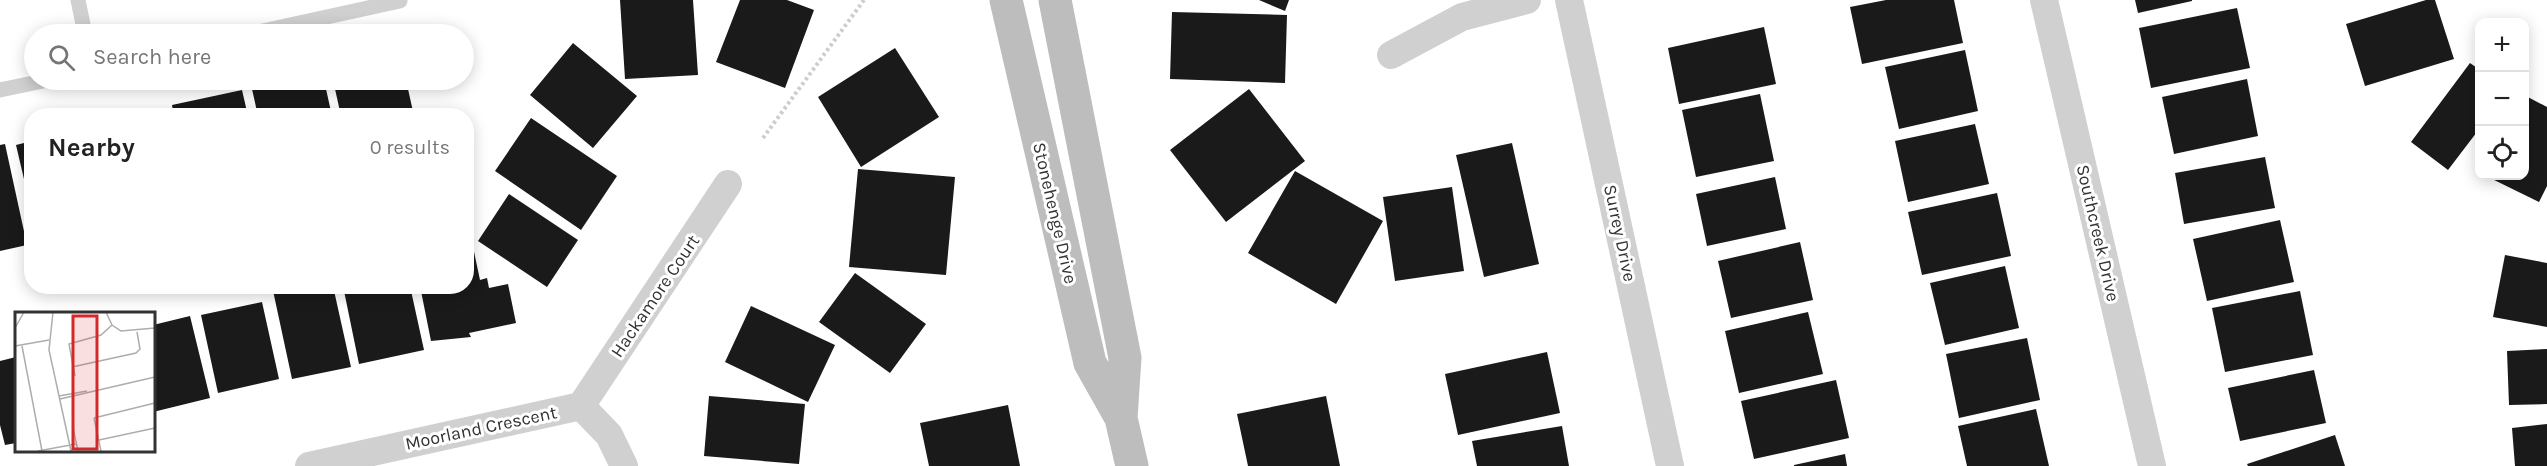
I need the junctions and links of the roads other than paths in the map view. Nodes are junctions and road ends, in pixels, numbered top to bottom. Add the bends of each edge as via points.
1 (78, 0) edge
2 (400, 0) edge
3 (1006, 0) edge
4 (1054, 0) edge
5 (1527, 0) edge
6 (1569, 0) edge
7 (2044, 0) edge
8 (83, 24) edge
9 (293, 24) edge
10 (1391, 55) dead end
11 (24, 85) edge
12 (0, 90) edge
13 (728, 184) dead end
14 (581, 406) junction
15 (1121, 418) junction
16 (309, 466) edge
17 (624, 466) edge
18 (1132, 466) edge
19 (1670, 466) edge
20 (2152, 466) edge

1 - 8 lane
2 - 9 lane
3 - 15 street, Stonehenge Drive via 1090,363
4 - 15 street, Stonehenge Drive via 1125,357
5 - 10 street via 1462,17
6 - 19 street, Surrey Drive
7 - 20 street, Southcreek Drive
11 - 12 lane
13 - 14 street, Hackamore Court
14 - 16 street, Moorland Crescent
14 - 17 street, Moorland Crescent via 609,435
15 - 18 street, Stonehenge Drive

